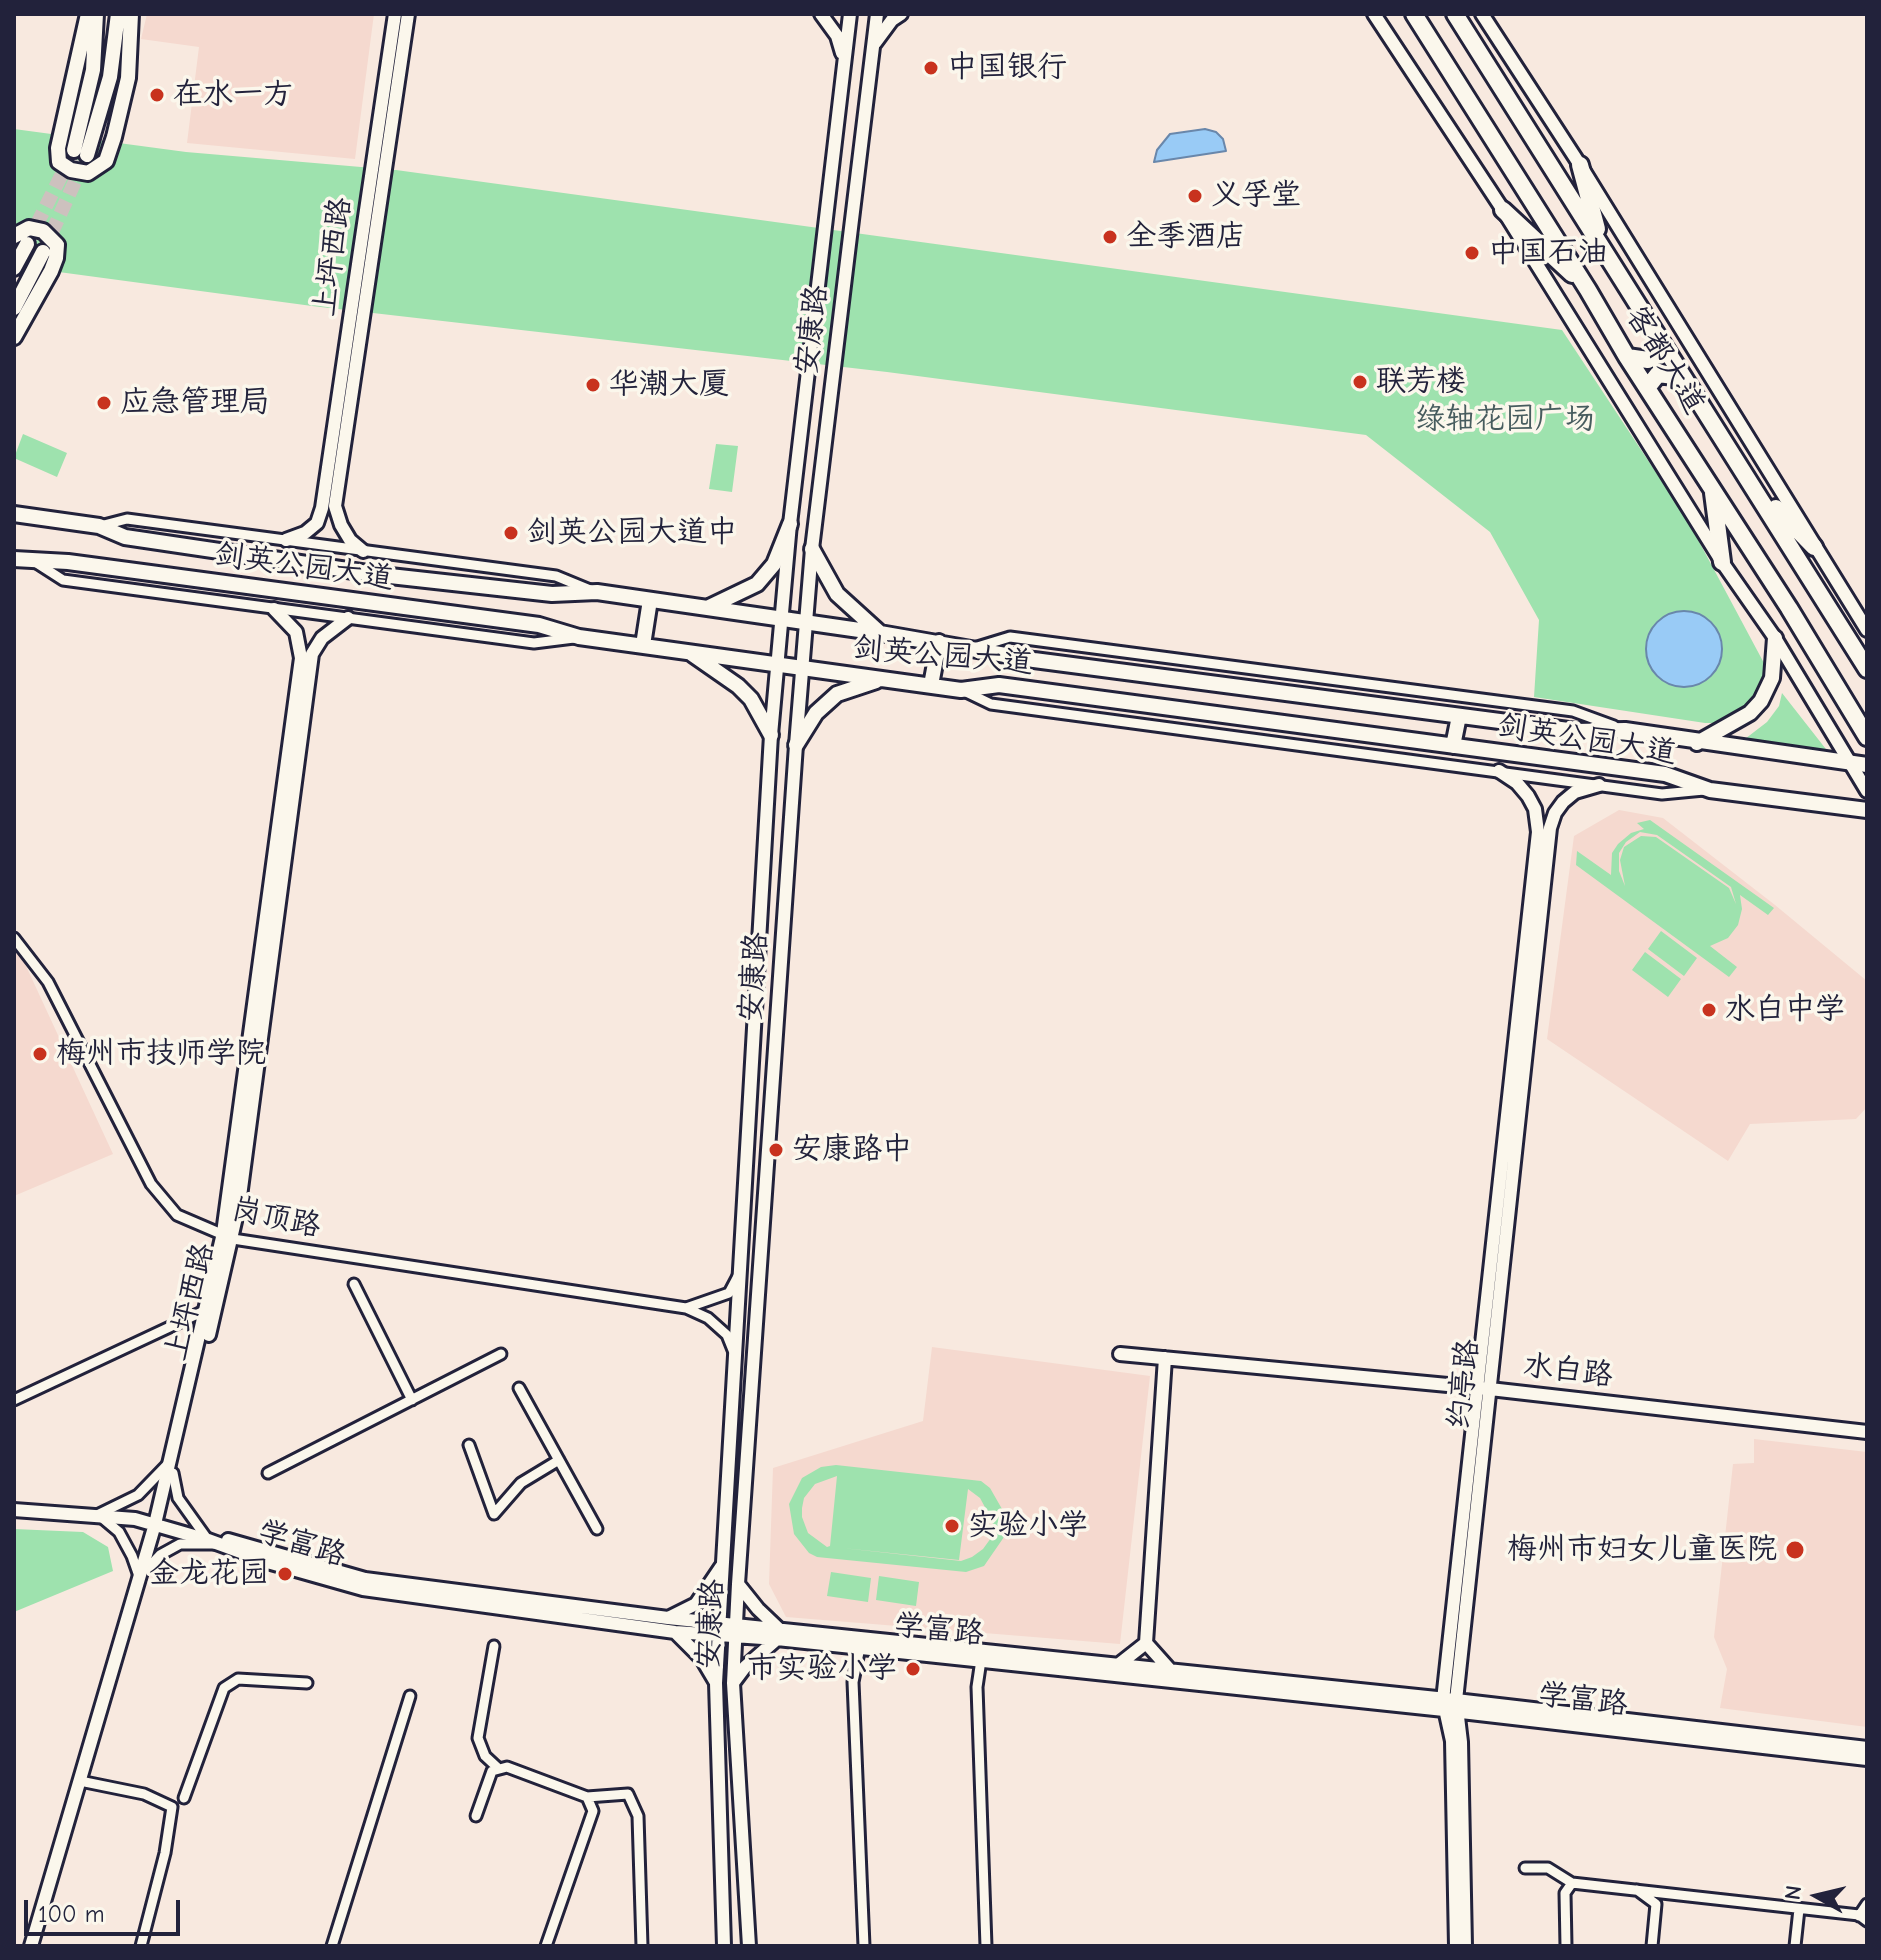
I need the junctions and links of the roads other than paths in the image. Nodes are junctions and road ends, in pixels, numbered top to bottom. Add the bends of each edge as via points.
1 (88, 14) edge
2 (96, 14) edge
3 (118, 14) edge
4 (131, 14) edge
5 (395, 14) edge
6 (408, 14) edge
7 (821, 14) edge
8 (850, 14) edge
9 (877, 14) edge
10 (901, 14) edge
11 (1374, 14) edge
12 (1414, 14) edge
13 (1455, 14) edge
14 (1482, 14) edge
15 (872, 49) junction
16 (844, 60) junction
17 (842, 76) junction
18 (868, 79) junction
19 (1580, 165) junction
20 (1503, 210) junction
21 (14, 236) edge
22 (27, 244) tunnel mouth
23 (1602, 246) junction
24 (43, 252) tunnel mouth
25 (14, 268) edge
26 (1588, 290) junction
27 (14, 308) edge
28 (14, 337) edge
29 (1661, 343) junction
30 (1627, 357) junction
31 (1682, 377) junction
32 (1647, 388) junction
33 (1754, 486) junction
34 (1713, 487) junction
35 (328, 507) junction
36 (14, 514) edge
37 (790, 524) junction
38 (99, 526) junction
39 (286, 540) junction
40 (1814, 547) junction
41 (812, 549) junction
42 (363, 551) junction
43 (14, 559) edge
44 (35, 562) junction
45 (1722, 562) junction
46 (597, 592) junction
47 (650, 600) junction
48 (708, 607) junction
49 (274, 609) junction
50 (1863, 615) edge
51 (348, 618) junction
52 (782, 618) junction
53 (806, 622) junction
54 (1867, 630) edge
55 (880, 633) junction
56 (579, 637) junction
57 (1775, 638) junction
58 (939, 642) junction
59 (643, 645) junction
60 (974, 648) junction
61 (688, 651) junction
62 (306, 656) junction
63 (778, 664) junction
64 (802, 667) junction
65 (1867, 669) edge
66 (885, 679) junction
67 (931, 685) junction
68 (961, 690) junction
69 (1459, 716) junction
70 (1625, 730) junction
71 (771, 735) junction
72 (1867, 737) edge
73 (1697, 743) junction
74 (796, 745) junction
75 (1453, 746) junction
76 (1849, 763) junction
77 (1867, 765) edge
78 (1499, 771) junction
79 (1599, 785) junction
80 (1710, 790) junction
81 (1867, 791) edge
82 (1867, 810) edge
83 (1544, 830) junction
84 (14, 938) edge
85 (228, 1236) junction
86 (739, 1275) junction
87 (354, 1284) dead end
88 (686, 1308) junction
89 (206, 1310) junction
90 (501, 1354) dead end
91 (1120, 1354) dead end
92 (734, 1355) junction
93 (1165, 1358) junction
94 (519, 1388) dead end
95 (1484, 1388) junction
96 (14, 1400) edge
97 (412, 1400) junction
98 (1867, 1432) edge
99 (469, 1445) dead end
100 (559, 1460) junction
101 (172, 1467) junction
102 (268, 1473) dead end
103 (14, 1510) edge
104 (98, 1516) junction
105 (724, 1520) junction
106 (158, 1522) junction
107 (743, 1522) junction
108 (597, 1529) dead end
109 (212, 1542) junction
110 (721, 1567) junction
111 (143, 1573) junction
112 (738, 1584) junction
113 (668, 1618) junction
114 (736, 1625) junction
115 (718, 1629) junction
116 (675, 1632) junction
117 (778, 1634) junction
118 (1146, 1643) junction
119 (494, 1646) dead end
120 (860, 1647) junction
121 (981, 1660) junction
122 (1118, 1665) junction
123 (1171, 1671) junction
124 (307, 1683) dead end
125 (716, 1683) junction
126 (733, 1683) junction
127 (410, 1696) dead end
128 (1449, 1705) junction
129 (1867, 1748) edge
130 (1867, 1759) edge
131 (499, 1769) junction
132 (85, 1782) junction
133 (587, 1797) junction
134 (184, 1798) dead end
135 (476, 1816) dead end
136 (1525, 1868) dead end
137 (1572, 1883) junction
138 (1637, 1890) junction
139 (1867, 1904) edge
140 (1799, 1909) junction
141 (1863, 1918) edge
142 (31, 1946) edge
143 (38, 1946) edge
144 (141, 1946) edge
145 (332, 1946) edge
146 (546, 1946) edge
147 (642, 1946) edge
148 (724, 1946) edge
149 (749, 1946) edge
150 (864, 1946) edge
151 (986, 1946) edge
152 (1456, 1946) edge
153 (1465, 1946) edge
154 (1566, 1946) edge
155 (1652, 1946) edge
156 (1795, 1946) edge

1 - 4 main road via 58,148 59,162 88,173 106,161 114,137 128,78
2 - 3 main road via 80,153 110,77
5 - 35 street, 上坪西路
6 - 35 street, 上坪西路
7 - 16 street via 837,36
8 - 16 street, 安康路
9 - 15 street, 安康路
10 - 15 street
11 - 20 street
12 - 26 highway, 客都大道
13 - 23 highway, 客都大道
14 - 19 street
15 - 18 street, 安康路
16 - 17 street, 安康路
17 - 18 street
17 - 37 street, 安康路
18 - 41 street, 安康路
19 - 23 highway
19 - 40 street
20 - 26 highway
20 - 45 street
21 - 28 main road via 29,228 43,231 57,245 51,271
22 - 25 main road
23 - 29 highway, 客都大道
24 - 27 main road
26 - 30 highway, 客都大道
29 - 30 highway via 1648,360
29 - 31 highway, 客都大道
30 - 32 highway, 客都大道
31 - 32 highway via 1658,374
31 - 33 highway, 客都大道
32 - 34 highway, 客都大道
33 - 40 highway
33 - 65 highway, 客都大道
34 - 45 highway
34 - 72 highway, 客都大道
35 - 39 street via 305,533
35 - 42 street
36 - 38 main road, 剑英公园大道
37 - 48 main road via 774,564 757,584
37 - 52 street, 安康路
38 - 39 street via 127,519
38 - 46 main road, 剑英公园大道 via 125,537 381,575 552,594
39 - 42 street
40 - 50 street
41 - 53 street, 安康路
41 - 55 main road via 837,594
42 - 46 street via 556,576
43 - 44 main road, 剑英公园大道
44 - 49 street via 63,580
44 - 56 main road, 剑英公园大道 via 68,562 539,625
45 - 57 street
46 - 47 main road, 剑英公园大道
47 - 48 main road, 剑英公园大道
47 - 59 main road
48 - 52 main road, 剑英公园大道
49 - 51 street
49 - 62 street via 296,632
50 - 54 street
51 - 56 street via 534,643
51 - 62 street
52 - 53 main road, 剑英公园大道
52 - 63 street, 安康路
53 - 55 main road, 剑英公园大道
53 - 64 street, 安康路
55 - 58 main road, 剑英公园大道
56 - 59 main road, 剑英公园大道
57 - 73 main road via 1772,678 1761,701
57 - 76 street
58 - 60 main road, 剑英公园大道
58 - 67 main road
59 - 61 main road, 剑英公园大道
60 - 69 main road, 剑英公园大道
60 - 70 street via 1010,637 1026,639 1573,711
61 - 63 main road, 剑英公园大道
61 - 71 main road via 751,699
62 - 85 street, 上坪西路
63 - 64 main road, 剑英公园大道
63 - 71 street, 安康路
64 - 66 main road, 剑英公园大道
64 - 74 street, 安康路
66 - 67 main road, 剑英公园大道
66 - 74 main road via 837,694 816,713
67 - 68 main road, 剑英公园大道
68 - 75 main road, 剑英公园大道 via 999,685
68 - 78 street via 991,704
69 - 70 main road, 剑英公园大道 via 1576,731
69 - 75 main road
70 - 73 main road, 剑英公园大道
71 - 86 street, 安康路
73 - 76 main road, 剑英公园大道
74 - 107 street, 安康路
75 - 80 main road, 剑英公园大道 via 1665,774
76 - 77 main road, 剑英公园大道
76 - 81 street
78 - 79 street
78 - 83 street via 1528,796
79 - 80 street via 1662,794
79 - 83 street via 1575,792
80 - 82 main road, 剑英公园大道
83 - 95 street, 约亭路
84 - 85 street, 岗顶路 via 48,982 151,1184 177,1215
85 - 88 street, 岗顶路
85 - 89 street, 上坪西路
85 - 101 street, 上坪西路
86 - 88 street via 729,1293
86 - 92 street, 安康路
87 - 97 street
88 - 92 street via 727,1335
89 - 96 street
89 - 101 street, 上坪西路
90 - 97 street
91 - 93 street, 水白路
92 - 105 street, 安康路
93 - 95 street, 水白路
93 - 118 street
94 - 100 street
95 - 98 street, 水白路
95 - 128 street, 约亭路
97 - 102 street
99 - 100 street via 494,1514 521,1483
100 - 108 street
101 - 104 street via 138,1495
101 - 106 street, 上坪西路
101 - 109 street via 178,1498
103 - 104 street, 学富路
104 - 106 street, 学富路
104 - 111 street via 119,1532
105 - 107 street
105 - 110 street, 安康路
106 - 109 street, 学富路
106 - 111 street, 上坪西路
106 - 113 street, 学富路 via 365,1579
107 - 112 street, 安康路
109 - 111 street via 180,1544
109 - 116 street, 学富路 via 363,1589
110 - 113 street via 696,1604
110 - 115 street, 安康路
111 - 132 street, 上坪西路
111 - 142 street, 上坪西路
112 - 114 street, 安康路
112 - 117 street
113 - 115 street, 学富路
114 - 115 street, 学富路
114 - 117 street, 学富路
114 - 126 street, 安康路
115 - 116 street, 学富路
115 - 117 street, 学富路
115 - 125 street, 安康路
116 - 125 street via 702,1659
117 - 120 street, 学富路
117 - 122 street, 学富路
117 - 126 street
118 - 122 street
118 - 123 street
119 - 131 street via 478,1738 485,1756
120 - 121 street, 学富路
120 - 150 street via 853,1682
121 - 128 street, 学富路
121 - 151 street via 977,1687
122 - 123 street, 学富路
123 - 128 street, 学富路
124 - 134 street via 238,1679 224,1688
125 - 148 street, 安康路
126 - 149 street, 安康路
127 - 145 street
128 - 129 street, 学富路
128 - 130 street, 学富路
128 - 152 street, 约亭路
128 - 153 street, 约亭路 via 1461,1742
131 - 133 street via 507,1767
131 - 135 street via 492,1771
132 - 143 street, 上坪西路
132 - 144 street via 144,1794 172,1807
133 - 146 street via 593,1811
133 - 147 street via 628,1794 638,1816
136 - 137 street via 1548,1868
137 - 138 street
137 - 154 street via 1565,1893
138 - 140 street
138 - 155 street via 1656,1904
139 - 141 street
140 - 141 street
140 - 156 street

